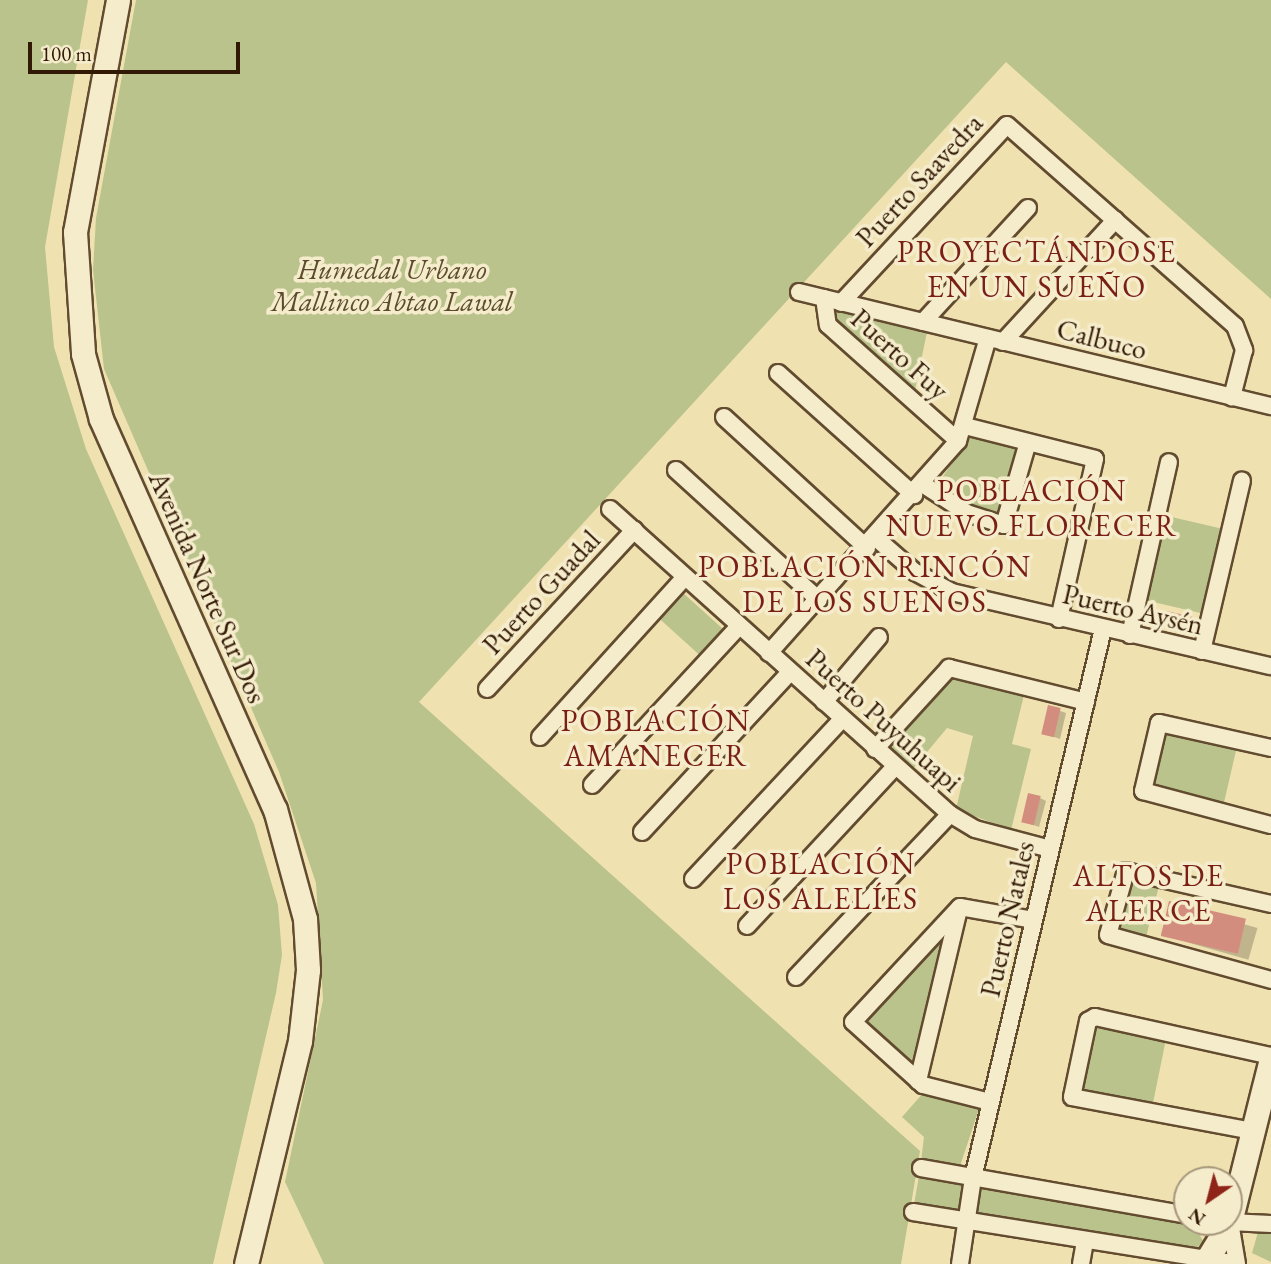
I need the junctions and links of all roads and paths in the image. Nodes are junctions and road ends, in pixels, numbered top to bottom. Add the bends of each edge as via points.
1 (118, 0) edge
2 (1028, 208) dead end
3 (1115, 220) junction
4 (799, 292) dead end
5 (824, 298) junction
6 (841, 303) junction
7 (923, 323) junction
8 (995, 340) junction
9 (778, 373) dead end
10 (1232, 397) junction
11 (1271, 406) edge
12 (724, 417) dead end
13 (961, 434) junction
14 (1028, 442) junction
15 (1170, 462) dead end
16 (676, 470) dead end
17 (1242, 481) dead end
18 (919, 490) junction
19 (610, 509) dead end
20 (634, 530) junction
21 (872, 543) junction
22 (685, 577) junction
23 (819, 600) junction
24 (1059, 619) junction
25 (739, 626) junction
26 (1103, 629) junction
27 (1130, 635) junction
28 (879, 637) dead end
29 (1202, 651) junction
30 (769, 653) junction
31 (1270, 663) edge
32 (790, 672) junction
33 (487, 689) dead end
34 (824, 702) junction
35 (1086, 702) junction
36 (842, 719) junction
37 (540, 737) dead end
38 (1271, 748) edge
39 (875, 749) junction
40 (895, 767) junction
41 (592, 785) dead end
42 (950, 814) junction
43 (1271, 825) edge
44 (642, 832) dead end
45 (1051, 849) junction
46 (693, 879) dead end
47 (1271, 904) edge
48 (960, 907) junction
49 (1033, 920) junction
50 (747, 926) dead end
51 (796, 977) dead end
52 (1271, 980) edge
53 (1271, 1058) edge
54 (918, 1081) junction
55 (990, 1102) junction
56 (1252, 1131) junction
57 (921, 1168) dead end
58 (1243, 1168) edge
59 (972, 1178) junction
60 (265, 1193) junction
61 (913, 1212) dead end
62 (1173, 1212) edge
63 (967, 1221) junction
64 (1243, 1223) edge
65 (1271, 1224) edge
66 (1221, 1236) edge
67 (1232, 1236) edge
68 (1085, 1241) junction
69 (1204, 1262) edge
70 (246, 1264) edge
71 (258, 1264) edge
72 (960, 1264) edge
73 (1081, 1264) edge
74 (1236, 1264) edge

1 - 60 main road, Avenida Norte Sur Dos via 75,232 79,327 101,419 275,809 301,893 304,1017
2 - 7 street
3 - 6 street, Puerto Saavedra via 1007,125
3 - 8 street
3 - 10 street, Puerto Saavedra via 1235,326 1244,350
4 - 5 street, Calbuco
5 - 6 street, Calbuco
5 - 13 street, Puerto Fuy via 828,325
6 - 7 street, Calbuco
7 - 8 street, Calbuco
8 - 10 street, Calbuco
8 - 13 street
9 - 18 street
10 - 11 street, Calbuco
12 - 21 street, Puerto Aysén
13 - 14 street
13 - 18 street
14 - 18 street via 1004,525
14 - 24 street via 1096,462
15 - 27 street
16 - 23 street
17 - 29 street
18 - 21 street
19 - 20 street, Puerto Puyuhuapi
20 - 22 street, Puerto Puyuhuapi
20 - 33 street, Puerto Guadal
21 - 23 street
21 - 24 street, Puerto Aysén via 941,588
22 - 25 street, Puerto Puyuhuapi
22 - 37 street
23 - 30 street
24 - 26 street, Puerto Aysén
25 - 30 street, Puerto Puyuhuapi
25 - 41 street
26 - 27 street, Puerto Aysén
26 - 35 street, Puerto Natales
27 - 29 street, Puerto Aysén
28 - 34 street
29 - 31 street, Puerto Aysén
30 - 32 street, Puerto Puyuhuapi
32 - 34 street, Puerto Puyuhuapi
32 - 44 street
34 - 36 street, Puerto Puyuhuapi
35 - 39 street via 949,668
35 - 45 street, Puerto Natales
36 - 39 street, Puerto Puyuhuapi
36 - 46 street
38 - 43 street via 1159,723 1144,793
39 - 40 street, Puerto Puyuhuapi
40 - 42 street, Puerto Puyuhuapi
40 - 50 street
42 - 45 street, Puerto Puyuhuapi via 975,829
42 - 51 street
45 - 49 street, Puerto Natales
47 - 52 street via 1126,871 1109,939
48 - 49 street
48 - 54 street
48 - 54 street via 854,1019
49 - 55 street, Puerto Natales
53 - 56 main road
53 - 56 street via 1091,1017 1072,1097
54 - 55 street
55 - 59 street, Puerto Natales
56 - 58 main road
57 - 59 street
59 - 62 street
59 - 63 street, Puerto Natales
60 - 70 main road
60 - 71 main road
61 - 63 street
63 - 68 street
63 - 72 street, Puerto Natales
64 - 65 street
66 - 69 main road
67 - 74 street
68 - 69 street
68 - 73 street
69 - 74 street

